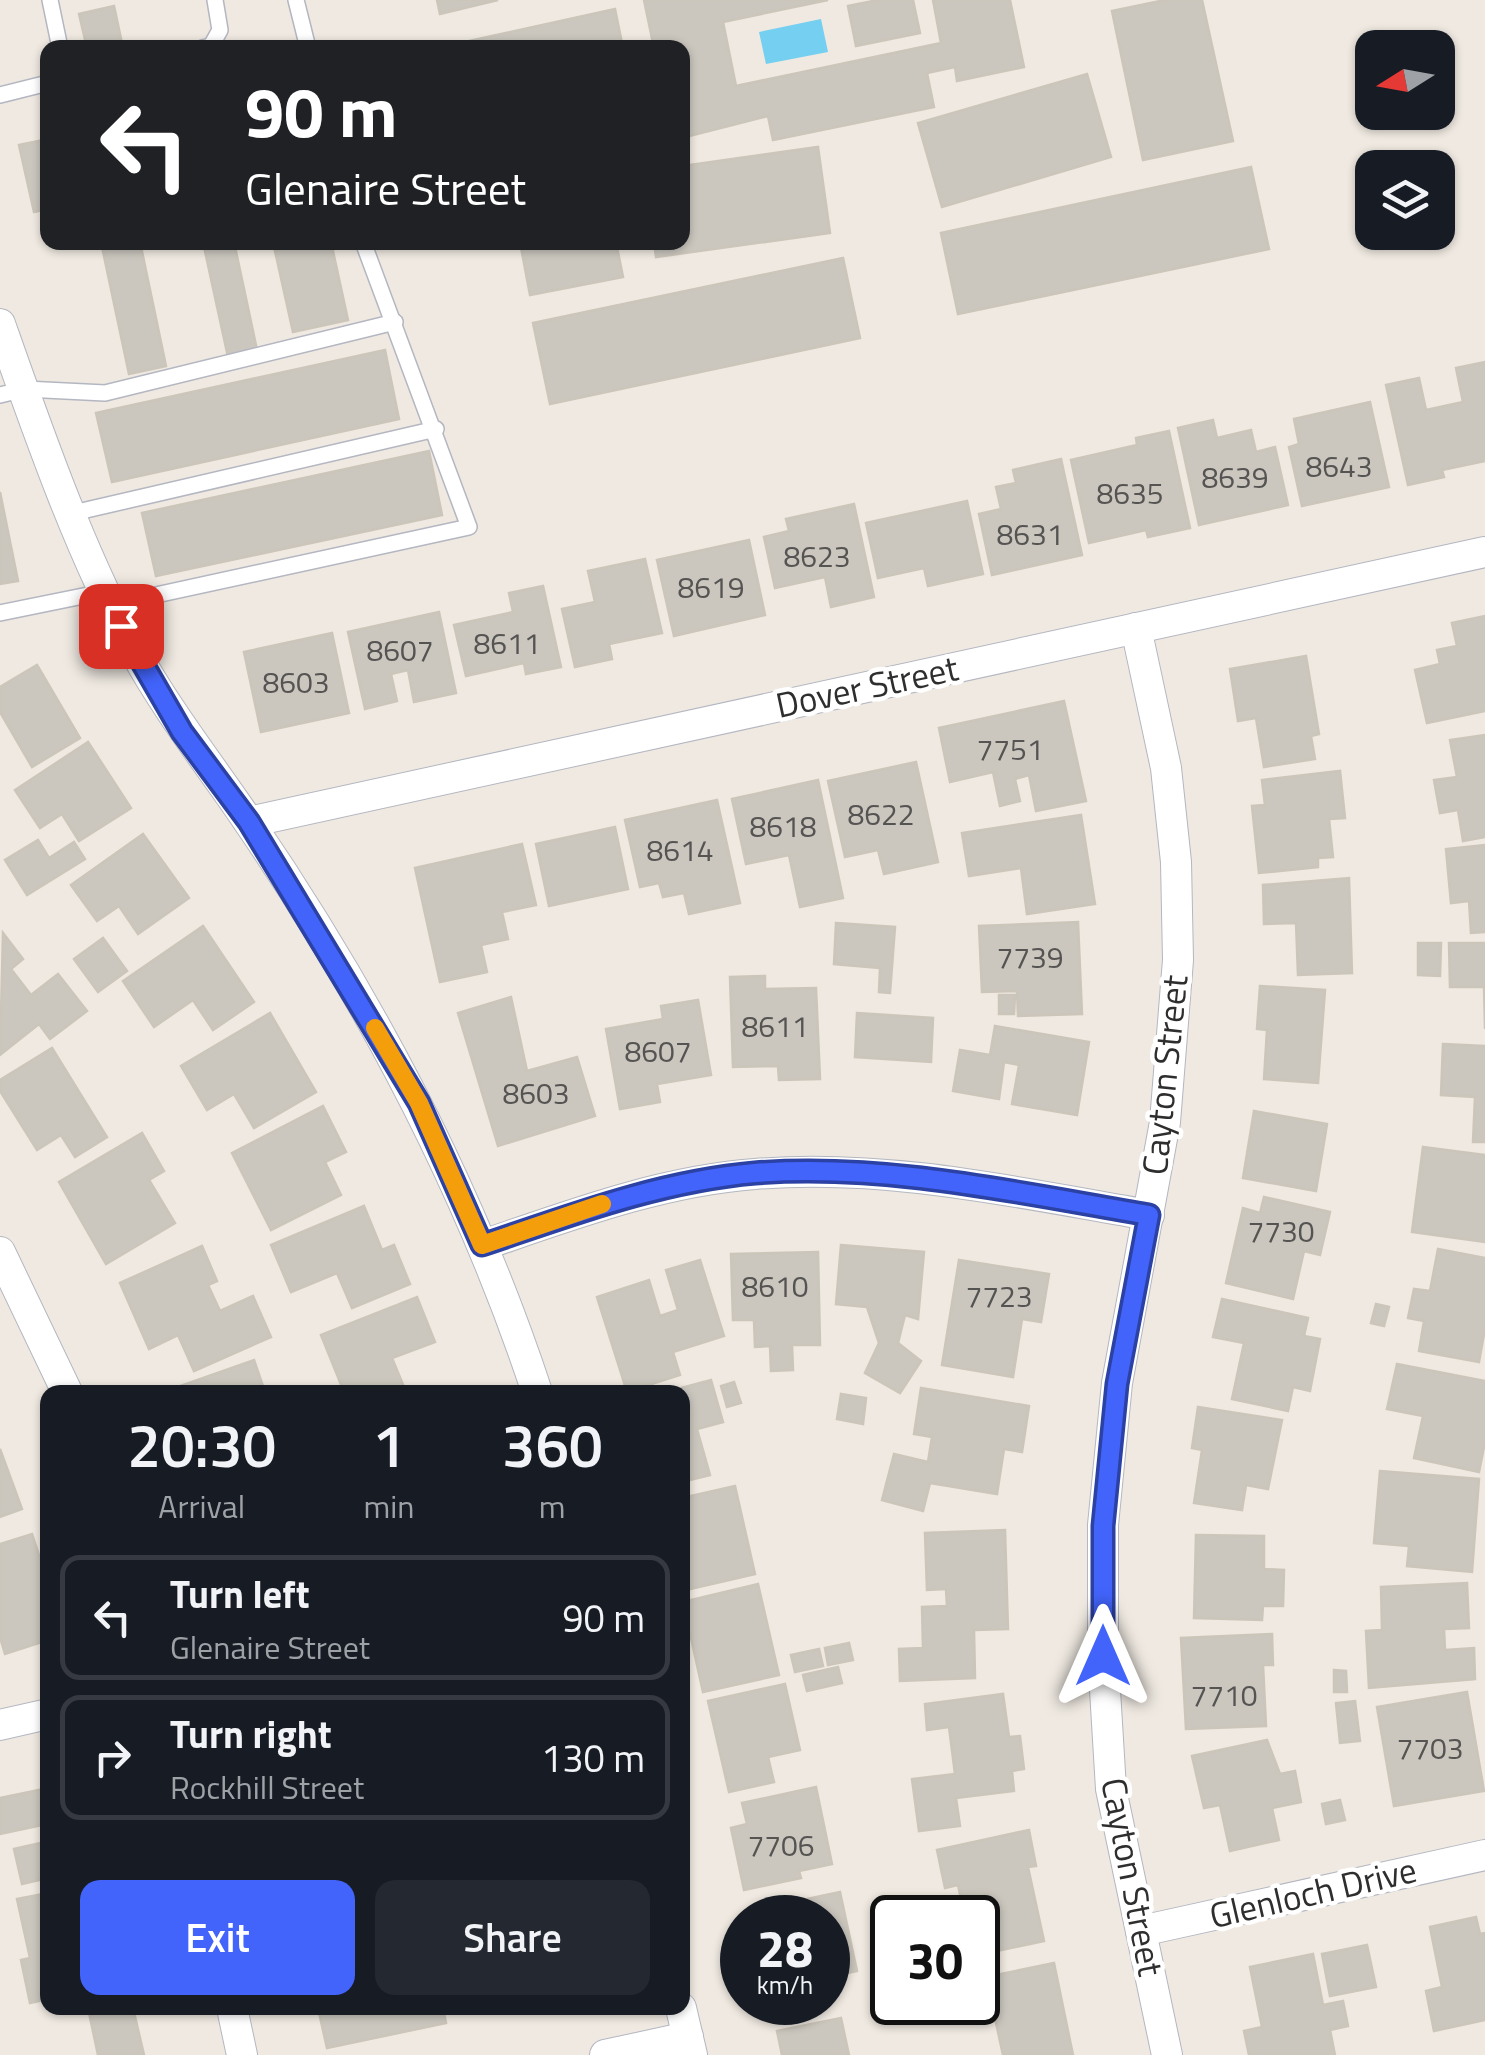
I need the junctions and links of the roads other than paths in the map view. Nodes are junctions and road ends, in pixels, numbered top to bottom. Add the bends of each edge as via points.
1 (50, 0) edge
2 (214, 0) edge
3 (296, 0) edge
4 (58, 40) edge
5 (214, 40) edge
6 (306, 40) edge
7 (40, 85) edge
8 (0, 95) edge
9 (366, 250) edge
10 (395, 322) junction
11 (0, 324) edge
12 (12, 392) edge
13 (436, 429) junction
14 (73, 513) junction
15 (1485, 552) edge
16 (106, 598) junction
17 (0, 613) edge
18 (1136, 628) junction
19 (249, 822) junction
20 (1149, 1215) junction
21 (482, 1245) junction
22 (0, 1252) edge
23 (64, 1385) edge
24 (534, 1385) edge
25 (40, 1716) edge
26 (0, 1725) edge
27 (1485, 1854) edge
28 (1141, 1931) junction
29 (233, 2015) edge
30 (687, 2033) edge
31 (242, 2055) edge
32 (605, 2055) edge
33 (1168, 2055) edge

1 - 4 lane
2 - 5 lane via 220,30
3 - 6 lane
7 - 8 lane
9 - 10 lane
10 - 12 lane via 105,393
10 - 13 lane
11 - 12 street
12 - 14 street
13 - 14 lane
13 - 16 lane via 469,526
14 - 16 street
15 - 18 street, Dover Street
16 - 17 lane
16 - 19 street via 182,732
18 - 19 street, Dover Street
18 - 20 street, Cayton Street via 1166,768 1176,862 1173,1036
19 - 21 street via 419,1103
20 - 21 street via 931,1178 753,1174 618,1199
20 - 28 street, Cayton Street via 1117,1384 1103,1526 1111,1789
21 - 24 street
22 - 23 street
25 - 26 street
27 - 28 street, Glenloch Drive
28 - 33 street, Cayton Street
29 - 31 street
30 - 32 street

